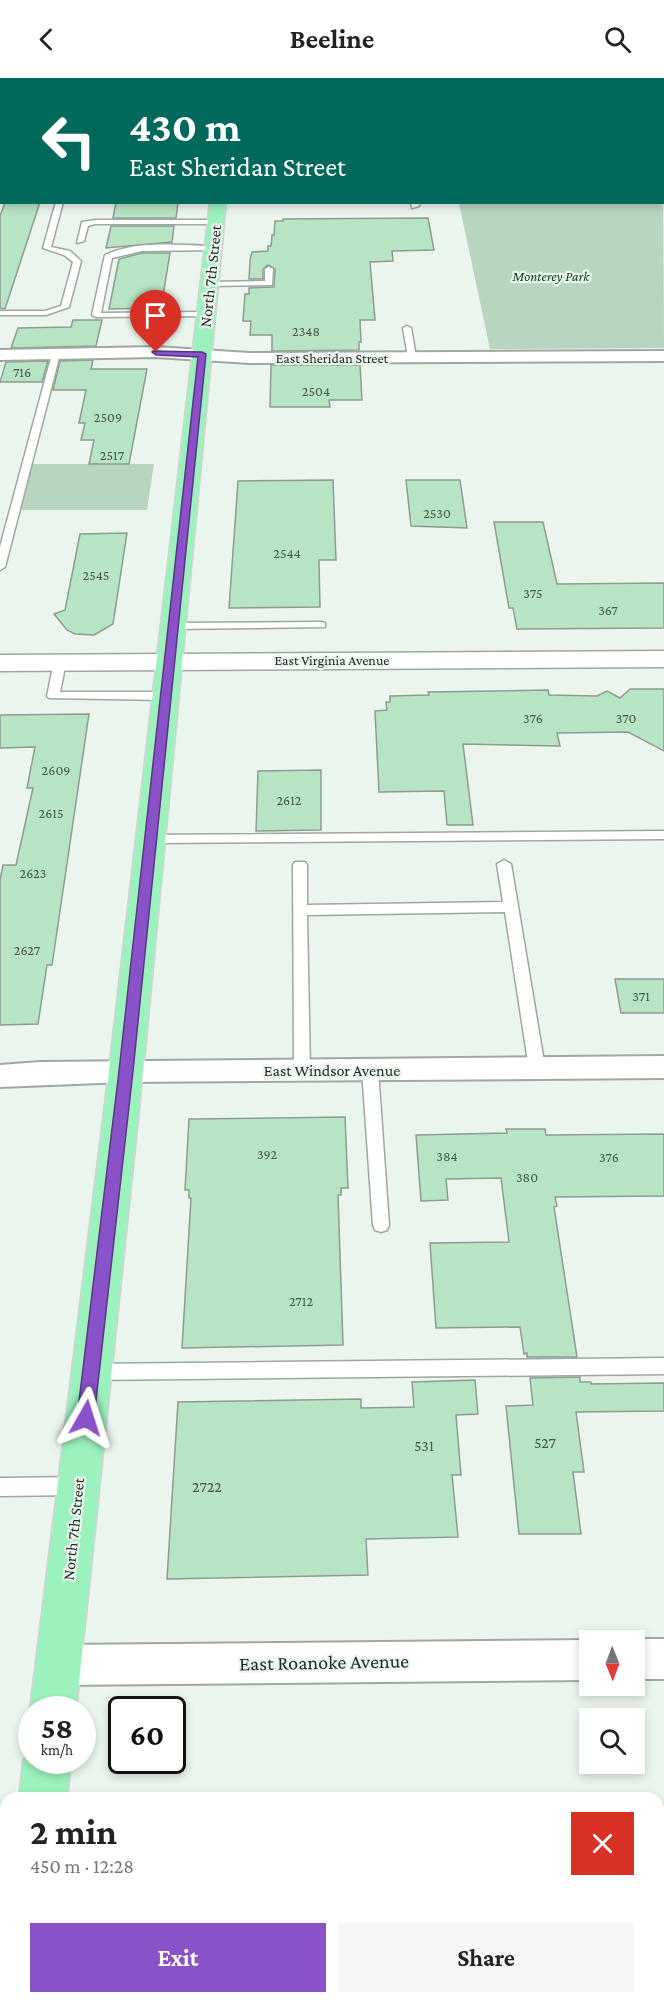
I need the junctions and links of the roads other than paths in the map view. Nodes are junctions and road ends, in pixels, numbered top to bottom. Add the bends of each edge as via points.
1 (59, 204) edge
2 (217, 212) edge
3 (80, 241) dead end
4 (213, 248) junction
5 (269, 268) dead end
6 (209, 284) junction
7 (0, 313) edge
8 (206, 314) junction
9 (407, 328) dead end
10 (56, 354) junction
11 (202, 354) junction
12 (0, 355) edge
13 (664, 356) edge
14 (412, 357) junction
15 (0, 567) edge
16 (321, 625) dead end
17 (173, 626) junction
18 (664, 659) edge
19 (169, 661) junction
20 (60, 662) junction
21 (0, 663) edge
22 (166, 696) junction
23 (664, 835) edge
24 (151, 839) junction
25 (504, 864) dead end
26 (300, 865) dead end
27 (510, 907) junction
28 (300, 910) junction
29 (664, 1067) edge
30 (537, 1068) junction
31 (302, 1070) junction
32 (370, 1070) junction
33 (126, 1071) junction
34 (0, 1076) edge
35 (381, 1225) dead end
36 (664, 1366) edge
37 (91, 1372) junction
38 (78, 1486) junction
39 (0, 1487) edge
40 (645, 1659) edge
41 (664, 1659) edge
42 (579, 1660) edge
43 (58, 1665) junction
44 (55, 1696) edge
45 (46, 1774) edge
46 (44, 1792) edge

1 - 7 lane via 47,248 77,261 65,307 46,313
2 - 3 lane via 95,222 86,224
2 - 4 main road, North 7th Street
4 - 6 main road, North 7th Street
4 - 8 lane via 112,253 108,256 96,315
5 - 6 lane via 269,283
6 - 8 main road, North 7th Street
8 - 11 main road, North 7th Street
9 - 14 lane
10 - 11 street, East Sheridan Street
10 - 12 street, East Sheridan Street
10 - 15 lane
11 - 14 street, East Sheridan Street via 249,358
11 - 17 main road, North 7th Street
13 - 14 street, East Sheridan Street
16 - 17 lane
17 - 19 main road, North 7th Street
18 - 19 street, East Virginia Avenue
19 - 20 street, East Virginia Avenue
19 - 22 main road, North 7th Street
20 - 21 street, East Virginia Avenue
20 - 22 lane via 53,696
22 - 24 main road, North 7th Street
23 - 24 lane
24 - 33 main road, North 7th Street
25 - 27 lane
26 - 28 lane
27 - 28 lane
27 - 30 lane
28 - 31 lane
29 - 30 street, East Windsor Avenue
30 - 32 street, East Windsor Avenue
31 - 32 street, East Windsor Avenue
31 - 33 street, East Windsor Avenue
32 - 35 lane
33 - 34 street, East Windsor Avenue
33 - 37 main road, North 7th Street
36 - 37 lane
37 - 38 main road, North 7th Street
38 - 39 lane
38 - 43 main road, North 7th Street
40 - 41 street
42 - 43 street, East Roanoke Avenue
43 - 44 main road, North 7th Street
45 - 46 main road

